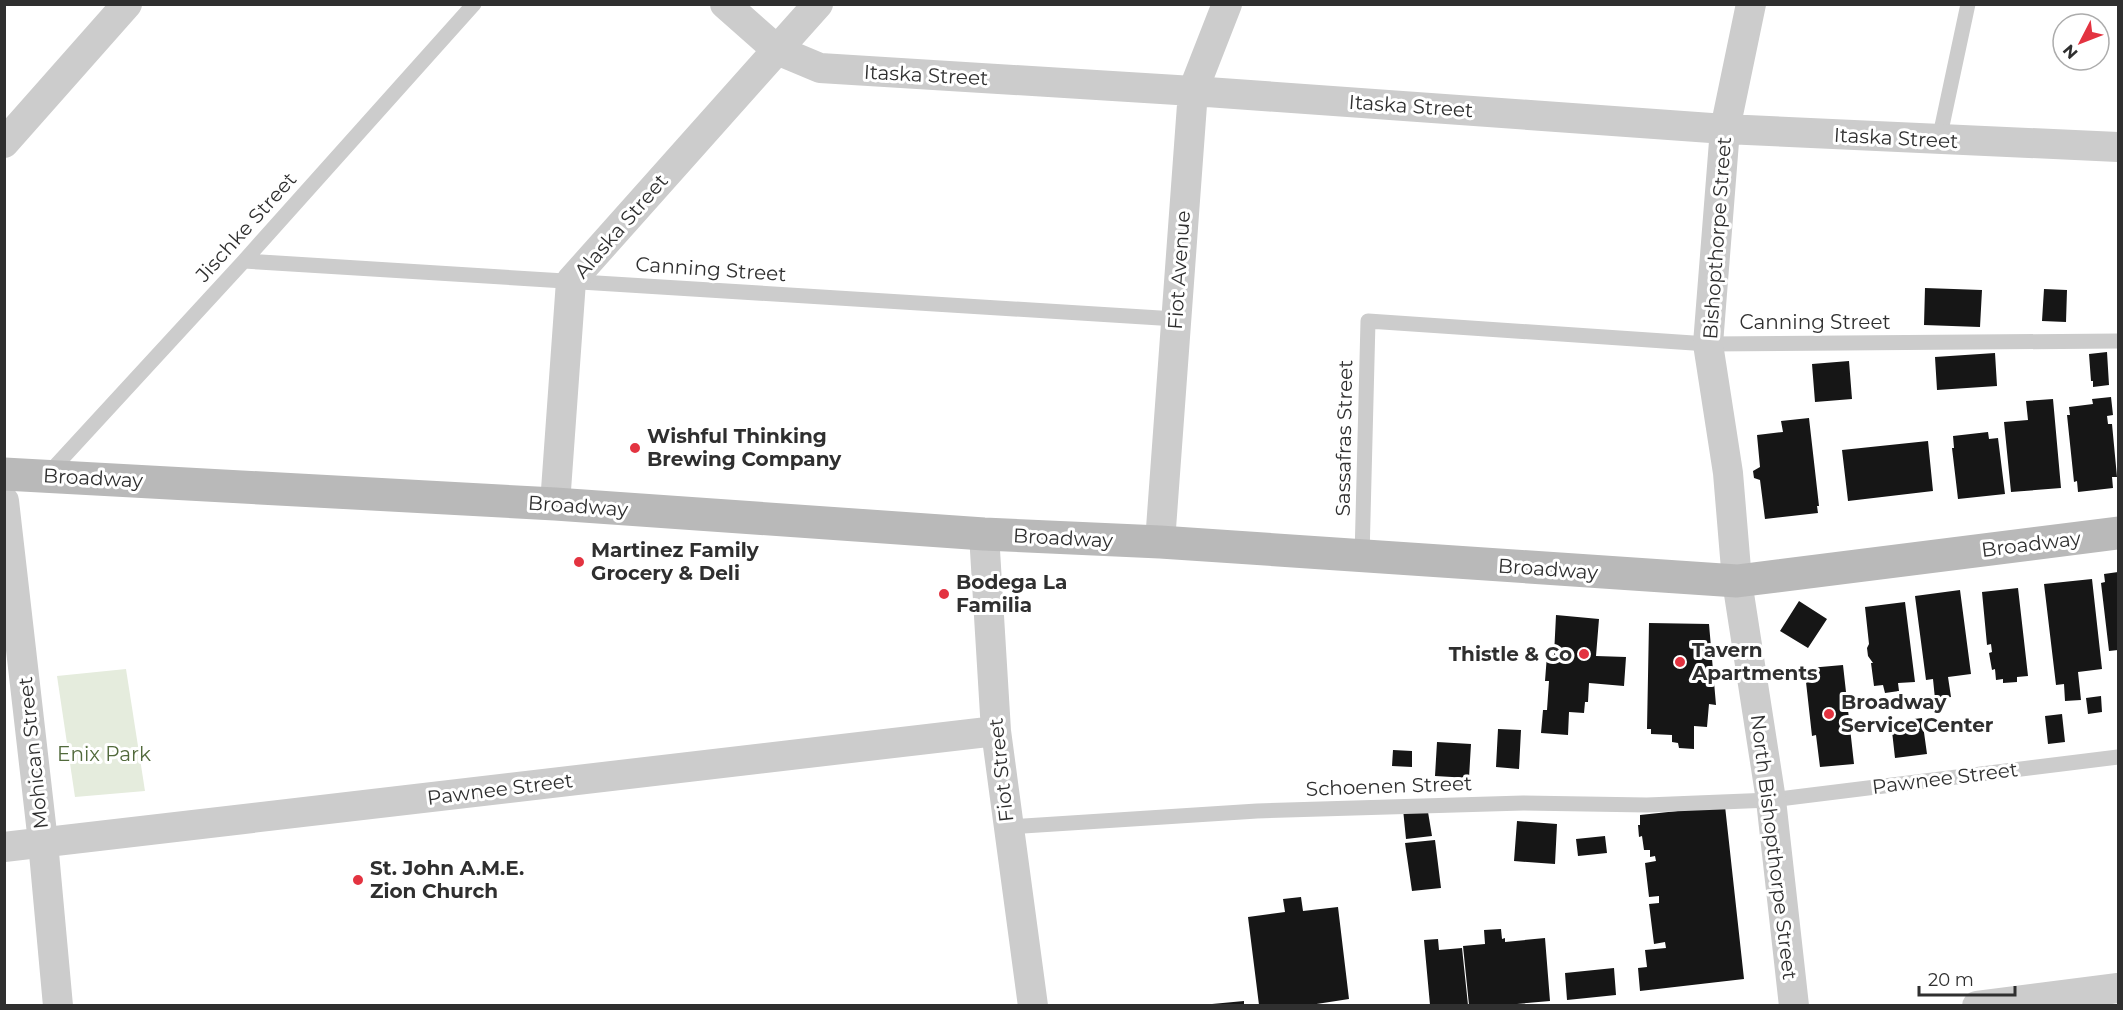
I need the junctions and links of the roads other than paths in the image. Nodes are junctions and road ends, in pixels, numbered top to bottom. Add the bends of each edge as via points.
1 (127, 4) edge
2 (474, 4) edge
3 (725, 4) edge
4 (818, 4) edge
5 (1227, 4) edge
6 (1751, 4) edge
7 (1968, 4) edge
8 (777, 51) junction
9 (1193, 91) junction
10 (1725, 129) junction
11 (1939, 140) junction
12 (4, 143) edge
13 (2118, 147) edge
14 (244, 261) junction
15 (571, 281) junction
16 (1176, 319) junction
17 (1368, 321) joint
18 (2118, 341) edge
19 (1708, 344) junction
20 (4, 474) edge
21 (47, 475) junction
22 (4, 501) edge
23 (555, 504) junction
24 (2118, 533) edge
25 (984, 534) junction
26 (1160, 542) junction
27 (1362, 557) junction
28 (1737, 581) junction
29 (996, 731) junction
30 (2118, 757) edge
31 (1771, 801) junction
32 (1008, 827) junction
33 (43, 842) junction
34 (4, 847) edge
35 (2118, 988) edge
36 (58, 1005) edge
37 (1033, 1005) edge
38 (1794, 1005) edge
39 (1977, 1005) edge

1 - 12 street
2 - 14 lane, Jischke Street
3 - 8 street, Itaska Street
4 - 8 street, Alaska Street
5 - 9 street, Fiot Avenue
6 - 10 street, Bishopthorpe Street
7 - 11 lane
8 - 9 street, Itaska Street via 820,68
8 - 15 street, Alaska Street
9 - 10 street, Itaska Street
9 - 16 street, Fiot Avenue
10 - 11 street, Itaska Street
10 - 19 street, Bishopthorpe Street
11 - 13 street, Itaska Street
14 - 15 lane, Canning Street
14 - 21 lane, Jischke Street
15 - 16 lane, Canning Street
15 - 23 street, Alaska Street
16 - 26 street, Fiot Avenue
17 - 19 lane, Canning Street
17 - 27 lane, Sassafras Street
18 - 19 lane, Canning Street
19 - 28 street, Bishopthorpe Street via 1728,473
20 - 21 main road, Broadway
21 - 23 main road, Broadway
22 - 33 street, Mohican Street
23 - 25 main road, Broadway
24 - 28 main road, Broadway
25 - 26 main road, Broadway
25 - 29 street, Fiot Street
26 - 27 main road, Broadway
27 - 28 main road, Broadway
28 - 31 street, North Bishopthorpe Street
29 - 32 street, Fiot Street
29 - 33 street, Pawnee Street
30 - 31 lane, Pawnee Street
31 - 32 lane, Schoenen Street via 1257,811
31 - 38 street, North Bishopthorpe Street
32 - 37 street, Fiot Street
33 - 34 street, Pawnee Street
33 - 36 street, Mohican Street
35 - 39 street

